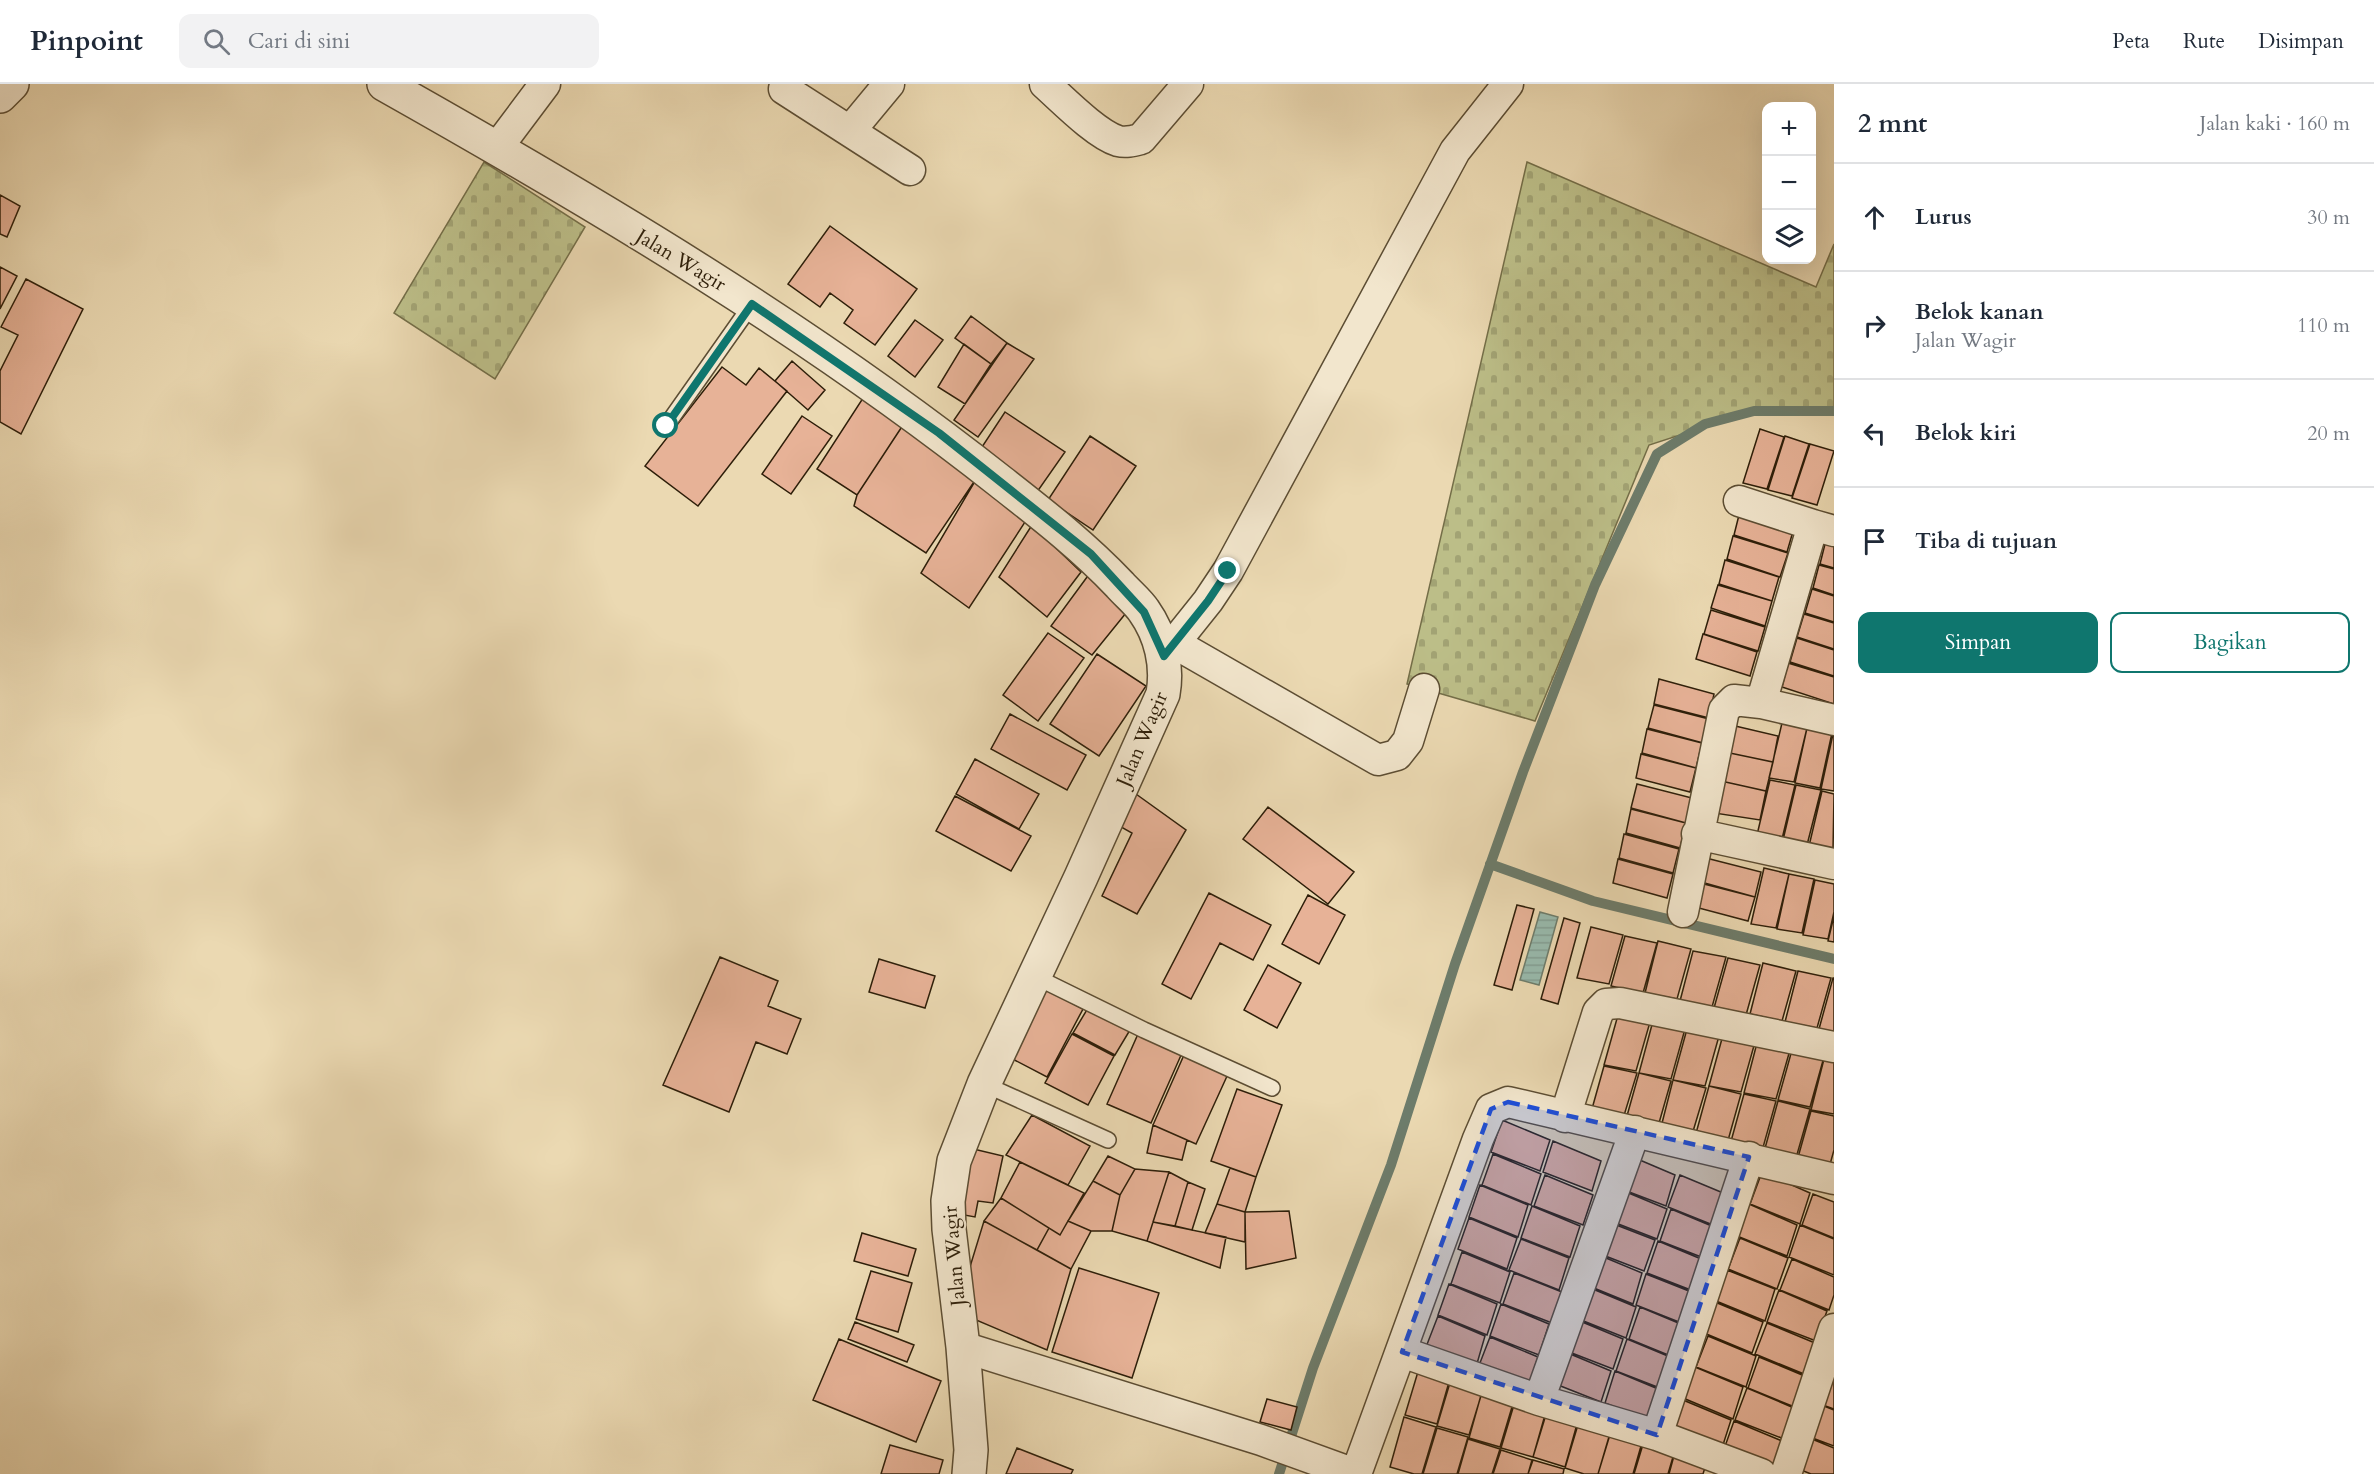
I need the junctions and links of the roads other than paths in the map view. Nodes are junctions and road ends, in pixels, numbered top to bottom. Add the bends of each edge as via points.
1 (12, 84) edge
2 (384, 84) edge
3 (545, 84) edge
4 (889, 84) edge
5 (1045, 84) edge
6 (1188, 84) edge
7 (1508, 84) edge
8 (784, 89) dead end
9 (0, 96) edge
10 (850, 131) junction
11 (497, 148) junction
12 (910, 170) dead end
13 (752, 304) junction
14 (666, 426) dead end
15 (1739, 501) dead end
16 (1823, 528) edge
17 (1169, 650) junction
18 (1424, 689) dead end
19 (1761, 704) junction
20 (1834, 720) edge
21 (1697, 834) junction
22 (1834, 864) edge
23 (1683, 912) dead end
24 (1034, 976) junction
25 (1834, 1047) edge
26 (984, 1084) junction
27 (1272, 1088) dead end
28 (1565, 1117) junction
29 (1635, 1131) junction
30 (1108, 1140) dead end
31 (1749, 1157) junction
32 (1834, 1179) edge
33 (1834, 1329) edge
34 (963, 1347) junction
35 (1402, 1352) junction
36 (1539, 1400) junction
37 (1658, 1435) junction
38 (969, 1474) edge
39 (1355, 1474) edge
40 (1761, 1474) edge
41 (1786, 1474) edge

1 - 9 street
2 - 11 street, Jalan Wagir
3 - 11 street
4 - 10 street
5 - 6 street via 1106,136 1120,142 1141,139
7 - 17 street via 1455,151 1228,571
8 - 10 street
10 - 12 street
11 - 13 street, Jalan Wagir
13 - 14 lane
13 - 17 street, Jalan Wagir via 939,433 1091,554 1144,612
15 - 16 street
16 - 19 street
17 - 18 street via 1378,760 1397,755 1408,741
17 - 24 street, Jalan Wagir via 1163,694
19 - 20 street
19 - 21 street via 1734,700 1724,710
21 - 22 street
21 - 23 street
24 - 26 street, Jalan Wagir
24 - 27 lane
25 - 28 street via 1620,1003 1606,1004 1598,1011
26 - 30 lane
26 - 34 street, Jalan Wagir via 954,1161 948,1201
28 - 29 street
28 - 35 street via 1508,1102 1491,1109
29 - 31 street
29 - 36 street
31 - 32 street
31 - 37 street
33 - 41 street
34 - 38 street, Jalan Wagir via 971,1450
34 - 39 street
35 - 36 street
35 - 39 street
36 - 37 street
37 - 40 street

